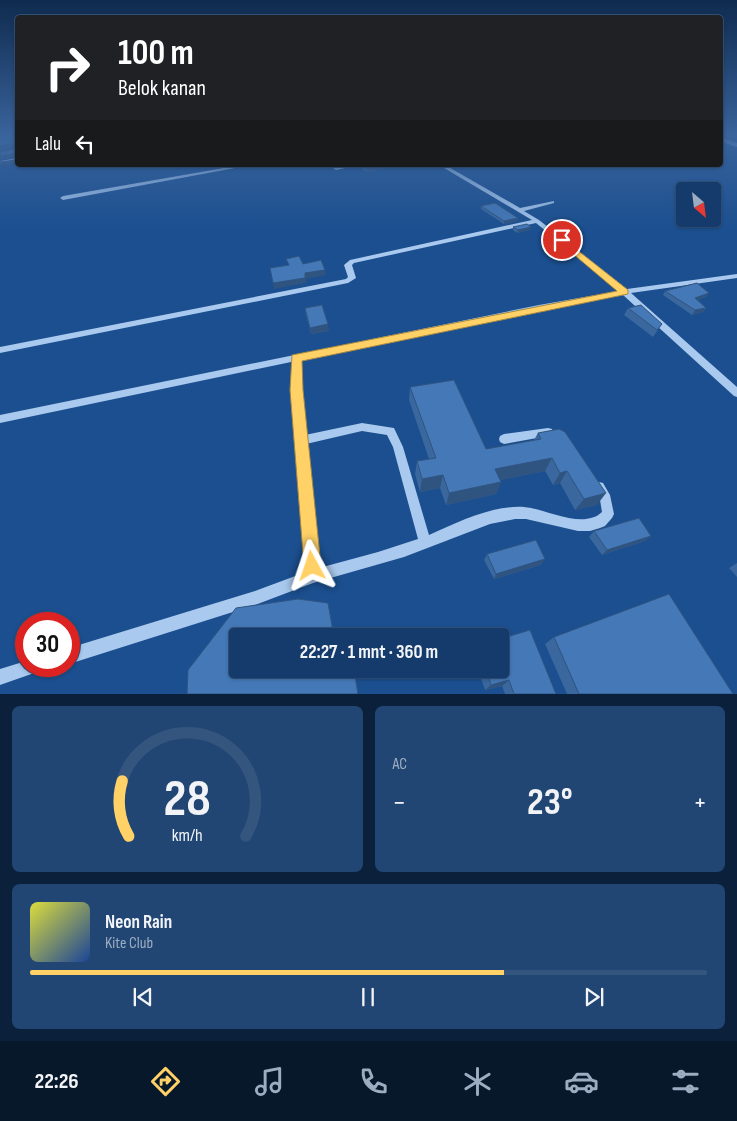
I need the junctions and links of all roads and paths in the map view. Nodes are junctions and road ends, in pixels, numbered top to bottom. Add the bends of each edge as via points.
1 (236, 167) edge
2 (340, 167) edge
3 (446, 167) edge
4 (336, 168) dead end
5 (63, 198) dead end
6 (552, 202) dead end
7 (520, 210) junction
8 (538, 221) junction
9 (732, 277) edge
10 (625, 292) junction
11 (0, 350) edge
12 (296, 358) junction
13 (737, 393) edge
14 (0, 419) edge
15 (557, 434) edge
16 (504, 440) dead end
17 (301, 441) junction
18 (592, 478) edge
19 (425, 543) junction
20 (314, 576) junction
21 (80, 653) edge
22 (15, 672) edge
23 (0, 676) edge

1 - 5 street
2 - 4 street
3 - 7 street
6 - 7 street
7 - 8 street
8 - 10 street
8 - 11 street via 352,261 348,265 352,278 348,281
9 - 10 street
10 - 12 street
10 - 13 street
12 - 14 street
12 - 17 street
15 - 16 street via 548,432
17 - 19 street via 362,427 390,431 398,447
17 - 20 street
18 - 19 street via 606,499 608,509 606,518 591,526 516,513 493,517
19 - 20 street
20 - 21 street via 255,598
22 - 23 street

